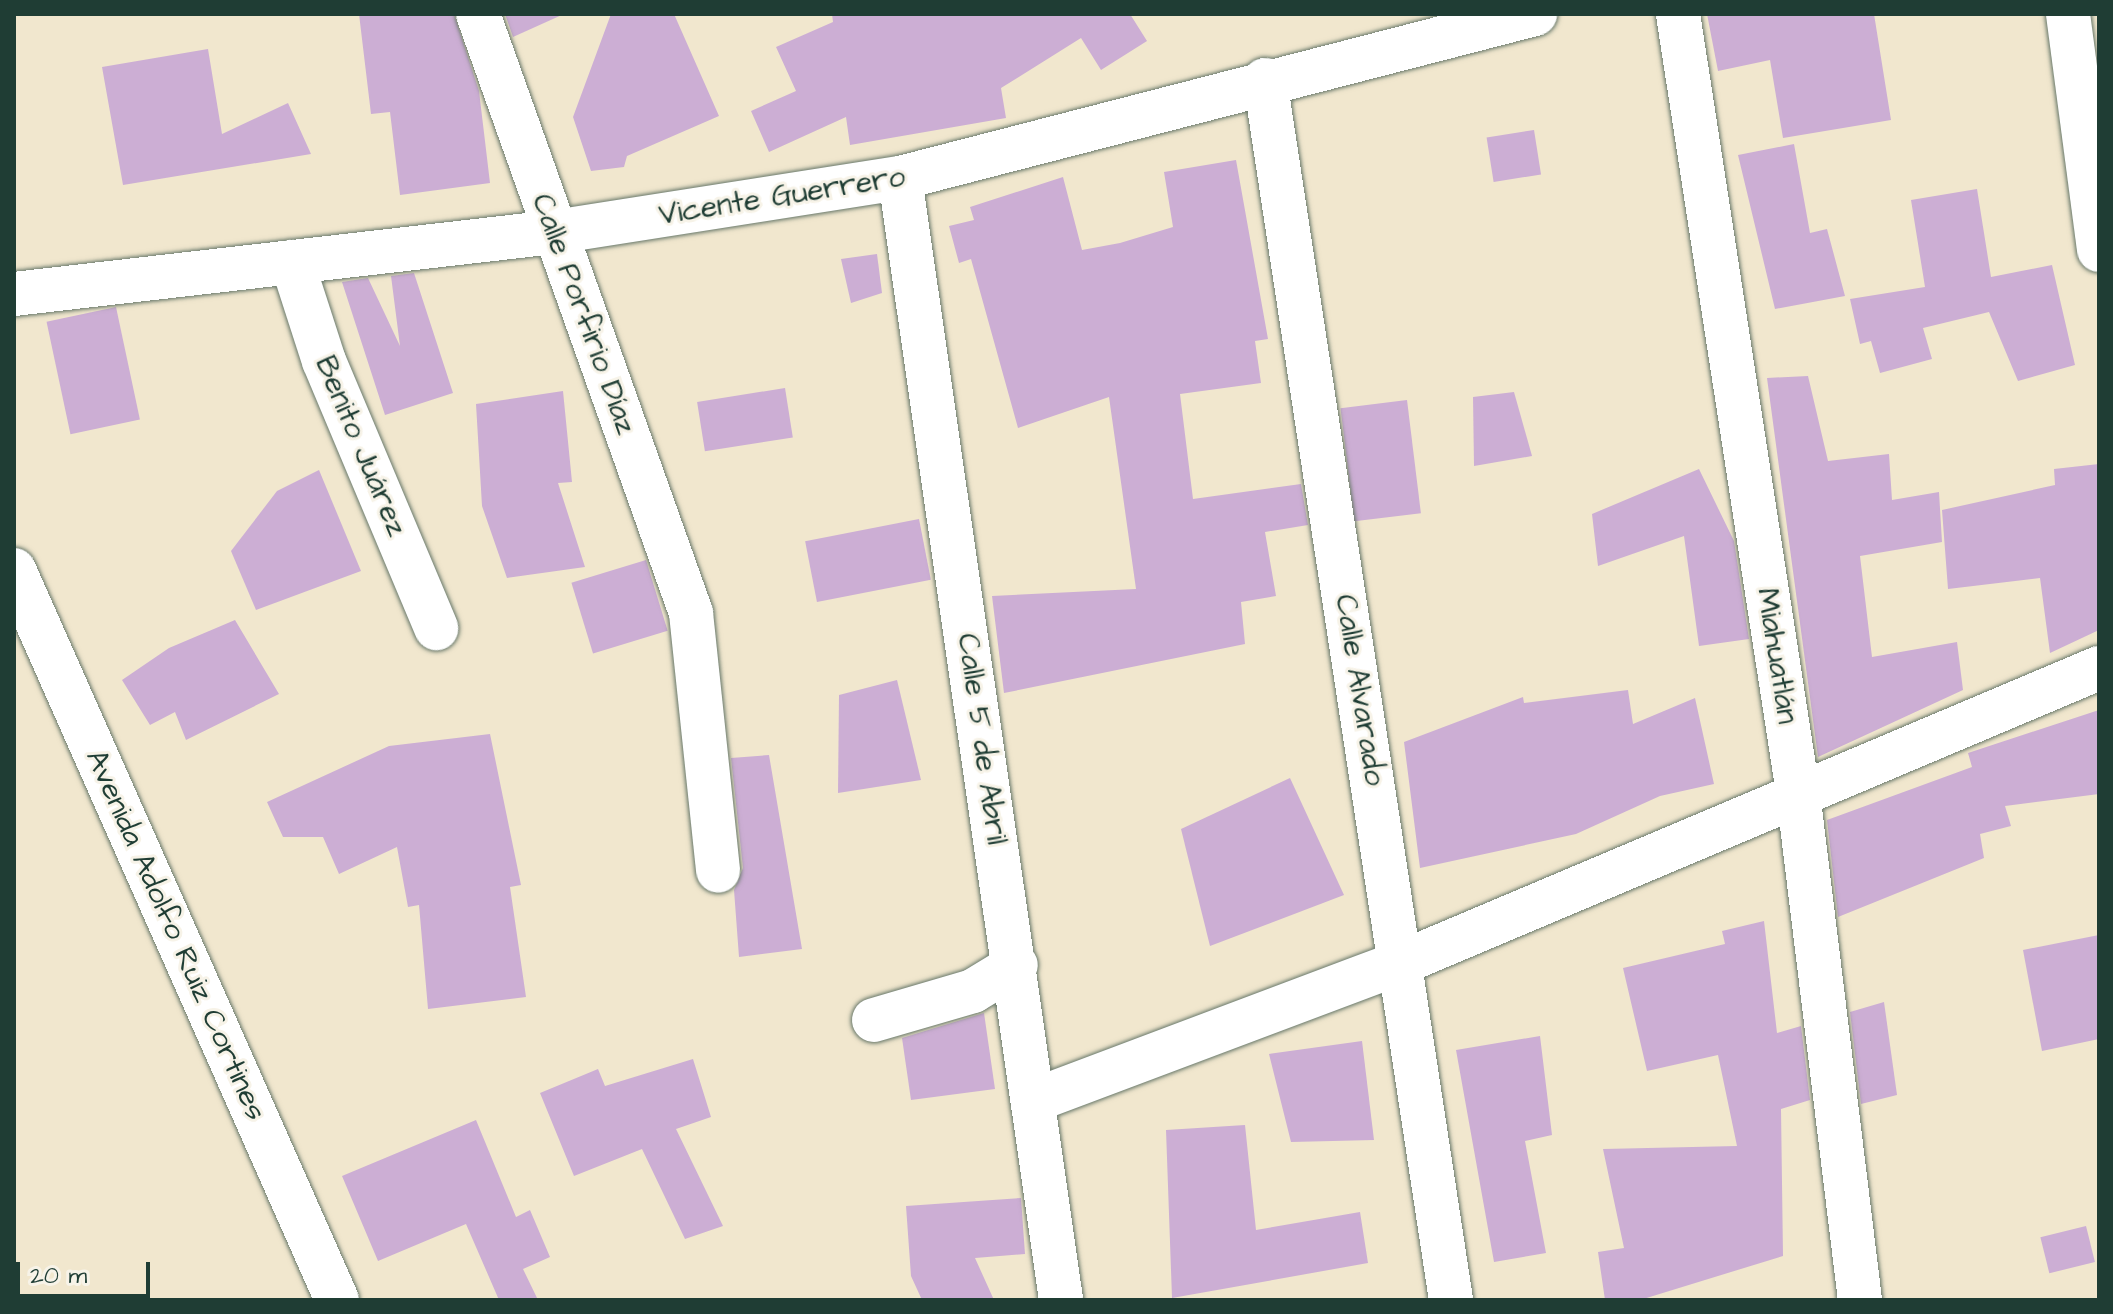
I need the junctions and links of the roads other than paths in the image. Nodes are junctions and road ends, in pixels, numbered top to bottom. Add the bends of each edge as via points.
1 (478, 14) edge
2 (1535, 14) edge
3 (1678, 14) edge
4 (2068, 14) edge
5 (1265, 80) junction
6 (900, 178) junction
7 (554, 232) junction
8 (2099, 250) edge
9 (292, 262) junction
10 (14, 294) edge
11 (14, 570) edge
12 (436, 628) dead end
13 (2099, 668) edge
14 (1798, 793) junction
15 (718, 871) dead end
16 (1403, 962) junction
17 (1016, 965) junction
18 (874, 1020) dead end
19 (1035, 1100) junction
20 (337, 1300) edge
21 (1061, 1300) edge
22 (1451, 1300) edge
23 (1860, 1300) edge

1 - 7 street, Calle Porfirio Díaz
2 - 5 street, Vicente Guerrero
3 - 14 street, Miahuatlán
4 - 8 street
5 - 6 street, Vicente Guerrero
5 - 16 street, Calle Alvarado
6 - 7 street, Vicente Guerrero
6 - 17 street, Calle 5 de Abril
7 - 9 street, Vicente Guerrero
7 - 15 street, Calle Porfirio Díaz via 691,613
9 - 10 street, Vicente Guerrero
9 - 12 street, Benito Juárez via 324,361
11 - 20 street, Avenida Adolfo Ruiz Cortines
13 - 14 street
14 - 16 street
14 - 23 street, Miahuatlán
16 - 19 street
16 - 22 street, Calle Alvarado
17 - 18 street via 973,991
17 - 19 street, Calle 5 de Abril
19 - 21 street, Calle 5 de Abril

